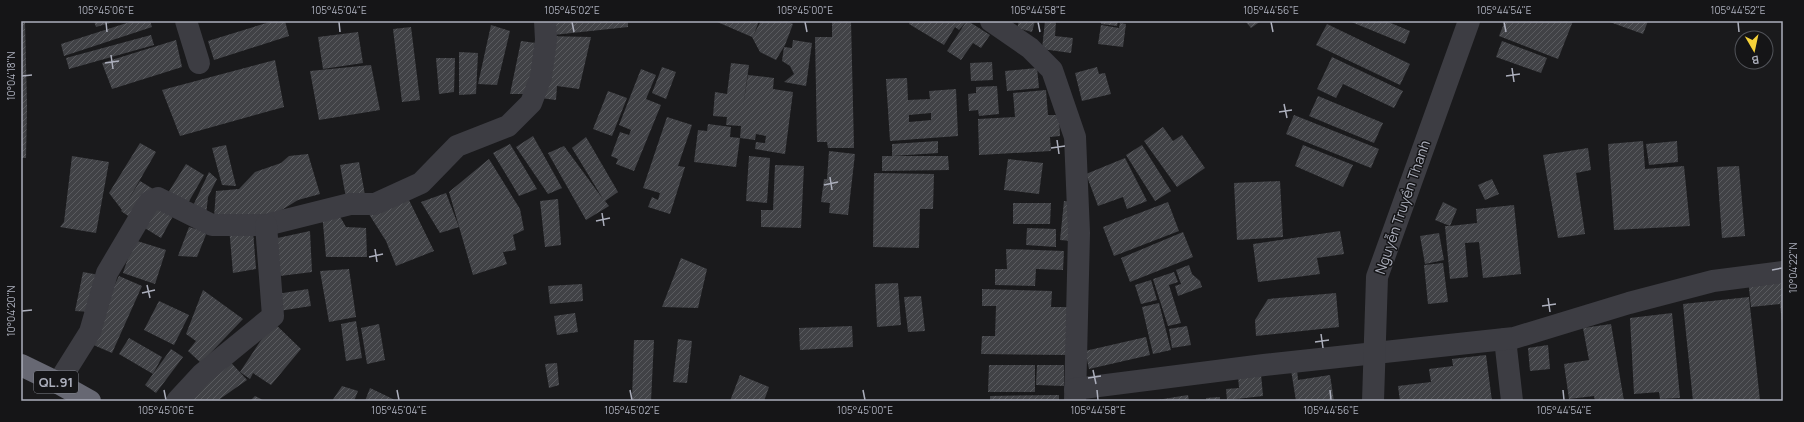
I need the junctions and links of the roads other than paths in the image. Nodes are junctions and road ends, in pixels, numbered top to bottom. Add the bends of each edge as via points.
1 (186, 21) edge
2 (545, 21) edge
3 (991, 21) edge
4 (1469, 21) edge
5 (199, 63) dead end
6 (266, 225) junction
7 (1783, 272) edge
8 (1505, 339) junction
9 (1374, 353) junction
10 (21, 365) edge
11 (58, 383) junction
12 (1075, 395) edge
13 (90, 401) edge
14 (177, 401) edge
15 (1373, 401) edge
16 (1512, 401) edge

1 - 5 street
2 - 6 street via 546,40 541,77 531,102 508,126 457,146 421,183 375,204 350,204
3 - 12 street via 1030,48 1052,70 1075,137 1079,233
4 - 9 street, Nguyễn Truyền Thanh via 1377,277
6 - 11 street via 212,225 158,198 149,202 107,273 90,332
6 - 14 street via 273,316 202,374
7 - 8 street via 1713,281
8 - 9 street
8 - 16 street
9 - 12 street
9 - 15 street, Nguyễn Truyền Thanh
10 - 11 highway, QL.91
11 - 13 highway, QL.91

